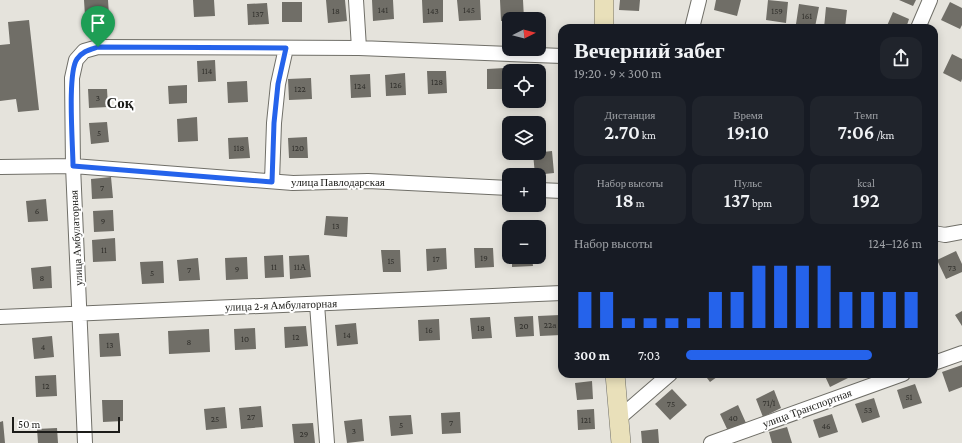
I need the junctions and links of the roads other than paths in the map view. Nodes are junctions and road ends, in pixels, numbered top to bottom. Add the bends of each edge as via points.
1 (356, 0) edge
2 (604, 0) edge
3 (699, 0) edge
4 (930, 0) edge
5 (604, 24) edge
6 (693, 24) edge
7 (920, 24) edge
8 (286, 48) junction
9 (359, 48) junction
10 (558, 56) edge
11 (73, 166) junction
12 (0, 167) edge
13 (272, 182) junction
14 (502, 188) edge
15 (546, 190) edge
16 (558, 191) edge
17 (962, 232) edge
18 (938, 234) edge
19 (558, 293) edge
20 (317, 304) junction
21 (80, 314) junction
22 (0, 317) edge
23 (962, 353) edge
24 (938, 362) edge
25 (615, 378) edge
26 (665, 378) edge
27 (892, 378) edge
28 (618, 419) junction
29 (86, 443) edge
30 (327, 443) edge
31 (620, 443) edge
32 (711, 443) edge

1 - 9 street
2 - 5 main road
3 - 6 street
4 - 7 street
8 - 9 street
8 - 11 street, улица Амбулаторная via 98,47 84,51 76,60 72,78
8 - 13 street via 278,84
9 - 10 street
11 - 12 street, улица Павлодарская
11 - 13 street, улица Павлодарская
11 - 21 street, улица Амбулаторная
13 - 14 street, улица Павлодарская via 368,181
15 - 16 street
17 - 18 street
19 - 20 street, улица 2-я Амбулаторная
20 - 21 street, улица 2-я Амбулаторная
20 - 30 street
21 - 22 street, улица 2-я Амбулаторная
21 - 29 street, улица Амбулаторная
23 - 24 street
25 - 28 main road
26 - 28 street
27 - 32 street, улица Транспортная
28 - 31 main road

